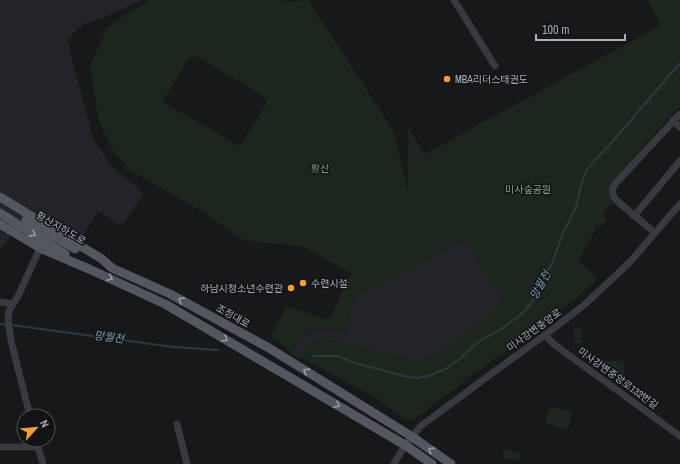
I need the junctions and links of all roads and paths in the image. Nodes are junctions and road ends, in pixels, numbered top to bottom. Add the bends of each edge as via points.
1 (454, 0) edge
2 (495, 66) dead end
3 (680, 114) edge
4 (673, 120) junction
5 (680, 126) edge
6 (680, 161) edge
7 (0, 197) edge
8 (0, 204) edge
9 (680, 204) edge
10 (0, 213) edge
11 (634, 216) junction
12 (0, 224) edge
13 (654, 232) junction
14 (40, 248) junction
15 (89, 268) junction
16 (112, 268) junction
17 (0, 302) edge
18 (12, 304) junction
19 (545, 335) junction
20 (28, 408) edge
21 (178, 424) dead end
22 (411, 436) junction
23 (680, 436) edge
24 (16, 445) edge
25 (405, 445) junction
26 (0, 447) edge
27 (38, 448) edge
28 (42, 464) edge
29 (187, 464) edge
30 (394, 464) edge
31 (432, 464) edge
32 (451, 464) edge

1 - 2 street
3 - 4 street
4 - 5 street
4 - 11 street via 612,189 616,200
6 - 11 street
7 - 16 main road, 조정대로 via 102,259
8 - 16 main road, 황산지하도로 via 63,243
9 - 13 street, 미사강변중앙로
10 -> 15 main road, 황산지하도로
11 - 13 street
12 - 14 main road
13 - 19 street, 미사강변중앙로 via 638,253 611,280 583,306
14 - 15 main road
14 - 18 street
15 -> 25 main road via 165,304
22 -> 16 main road, 조정대로 via 269,348 170,294
17 - 18 street
18 - 20 street via 9,311 11,341
19 - 22 street, 미사강변중앙로 via 444,408
19 - 23 street, 미사강변중앙로132번길 via 555,345
21 - 29 street
22 - 25 street, 미사강변중앙로
32 -> 22 main road, 조정대로
24 - 26 street
25 - 30 street, 미사강변중앙로
25 - 31 main road
27 - 28 street

